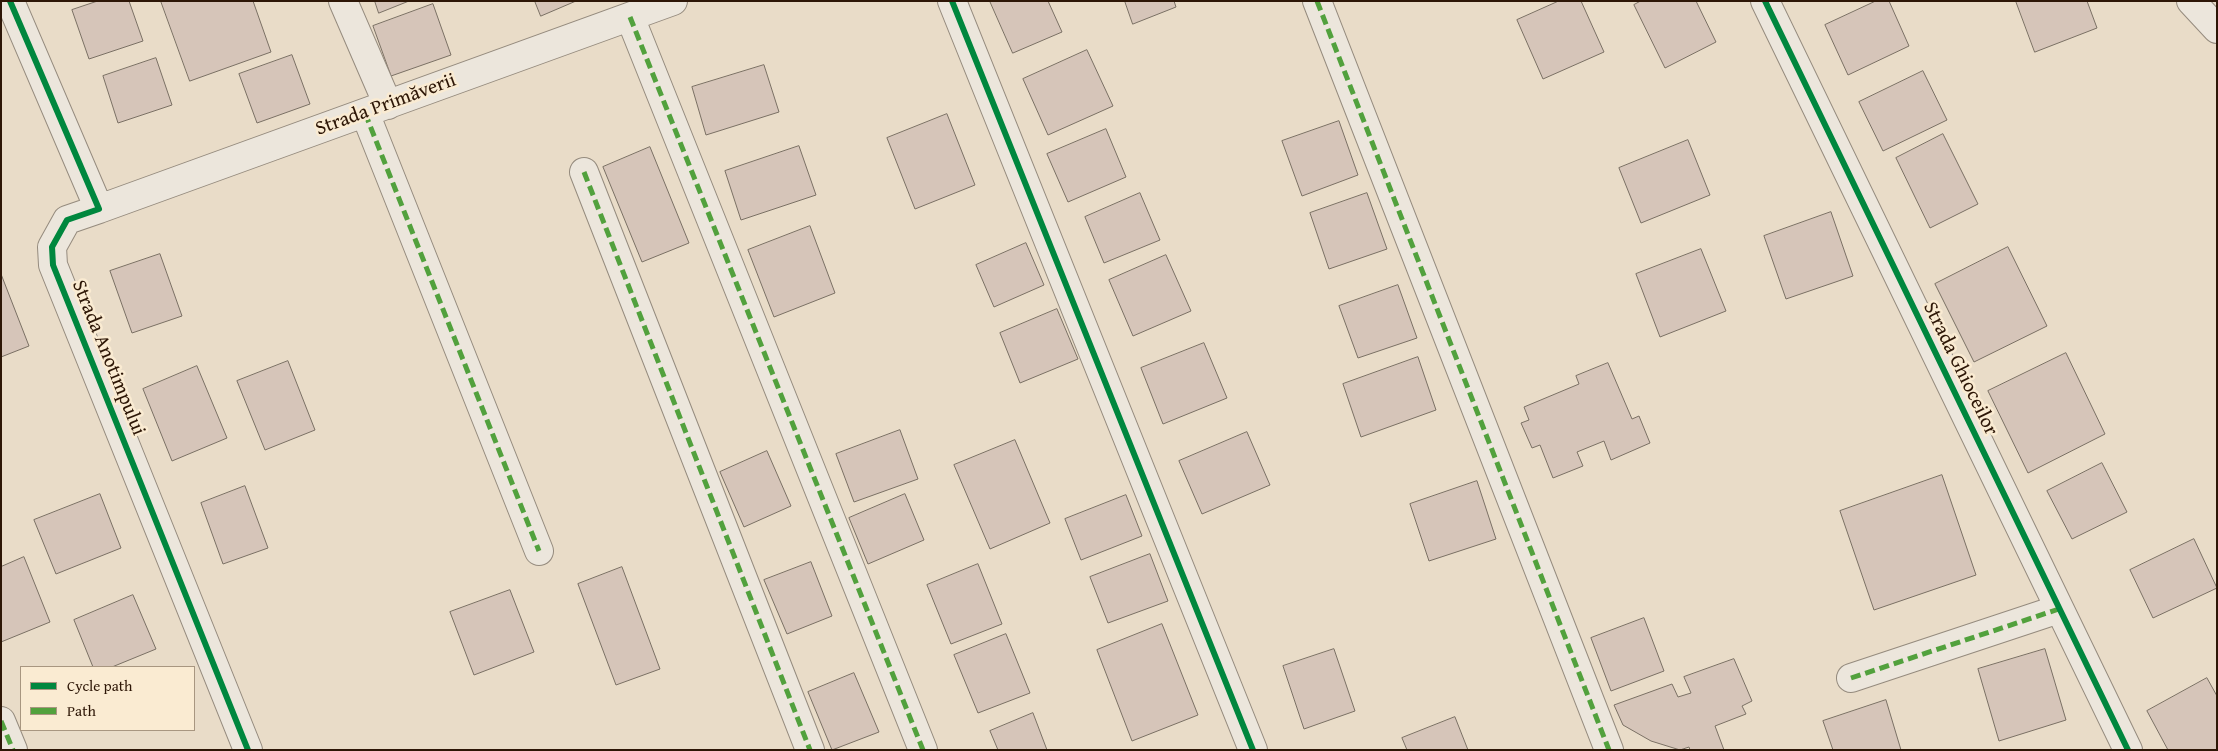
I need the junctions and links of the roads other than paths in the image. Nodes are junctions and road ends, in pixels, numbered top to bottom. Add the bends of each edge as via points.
1 (10, 1) edge
2 (343, 1) edge
3 (673, 1) edge
4 (952, 1) edge
5 (1317, 1) edge
6 (1765, 1) edge
7 (2191, 1) edge
8 (630, 17) junction
9 (2217, 29) edge
10 (377, 109) junction
11 (584, 172) dead end
12 (99, 209) junction
13 (539, 551) dead end
14 (2059, 609) junction
15 (1851, 678) dead end
16 (1, 721) edge
17 (13, 750) edge
18 (248, 750) edge
19 (810, 750) edge
20 (923, 750) edge
21 (1253, 750) edge
22 (1609, 750) edge
23 (2128, 750) edge

1 - 12 street
2 - 10 street
3 - 8 street, Strada Primăverii
4 - 21 street
5 - 22 street
6 - 14 street, Strada Ghioceilor
7 - 9 street
8 - 10 street, Strada Primăverii
8 - 20 street
10 - 12 street, Strada Primăverii
10 - 13 street
11 - 19 street
12 - 18 street, Strada Anotimpului via 67,220 52,247 53,265
14 - 15 street
14 - 23 street, Strada Ghioceilor
16 - 17 street

